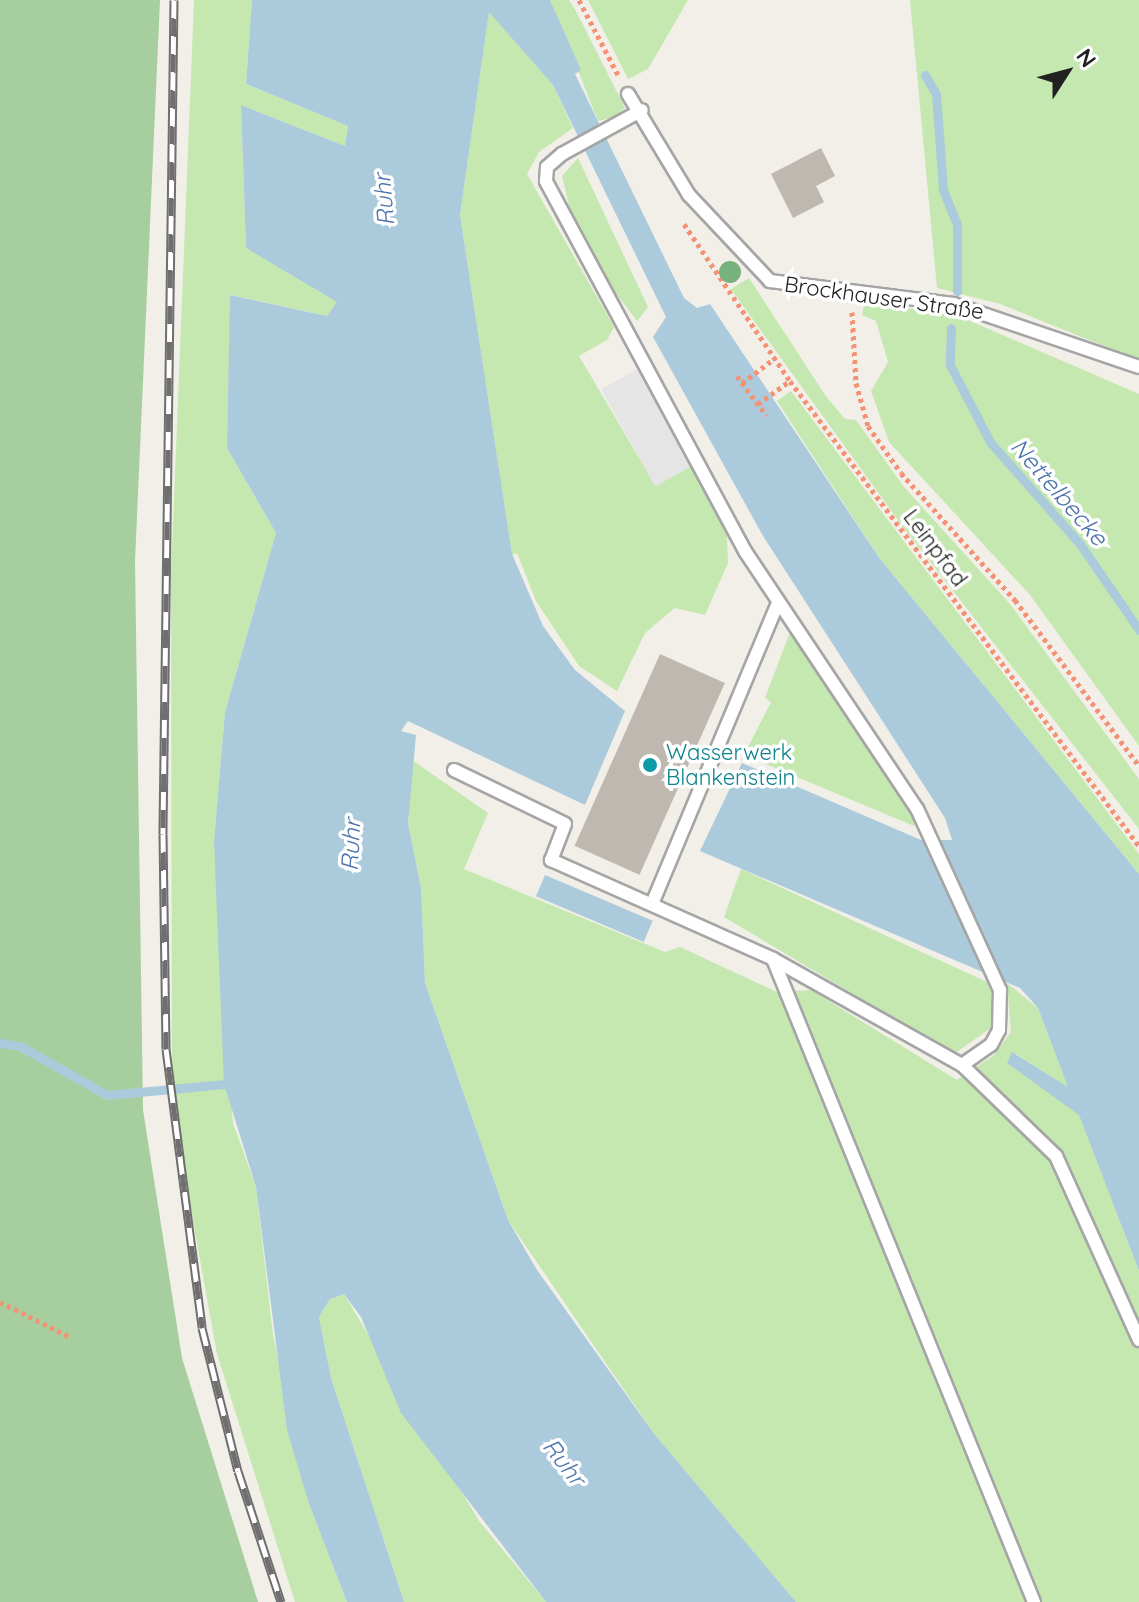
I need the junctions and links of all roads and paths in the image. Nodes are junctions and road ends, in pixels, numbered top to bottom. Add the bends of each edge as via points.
1 (579, 0) edge
2 (628, 94) joint
3 (642, 110) junction
4 (716, 259) dead end
5 (848, 292) junction
6 (774, 359) junction
7 (1139, 367) edge
8 (737, 376) dead end
9 (790, 381) junction
10 (742, 383) junction
11 (758, 404) junction
12 (766, 415) dead end
13 (778, 603) junction
14 (1139, 766) edge
15 (454, 770) dead end
16 (1139, 846) edge
17 (652, 904) junction
18 (773, 959) junction
19 (962, 1065) junction
20 (0, 1302) edge
21 (72, 1338) dead end
22 (1139, 1340) edge
23 (1034, 1602) edge

1 - 2 path
2 - 3 lane, Brockhauser Straße
3 - 5 lane, Brockhauser Straße via 689,195 770,281
3 - 13 lane via 575,146 547,167 546,181
4 - 6 path, Leinpfad via 708,267
5 - 7 lane, Brockhauser Straße via 980,310
5 - 14 path via 856,383 868,426 901,473 1015,600
6 - 9 path, Leinpfad
6 - 10 path
8 - 10 path
9 - 11 path
9 - 16 path, Leinpfad
10 - 11 path
11 - 12 path
13 - 17 lane
13 - 19 lane via 923,823 1000,990 999,1030 991,1045
15 - 17 lane via 565,824 551,860
17 - 18 lane
18 - 19 lane
18 - 23 lane
19 - 22 lane via 1056,1156
20 - 21 path

